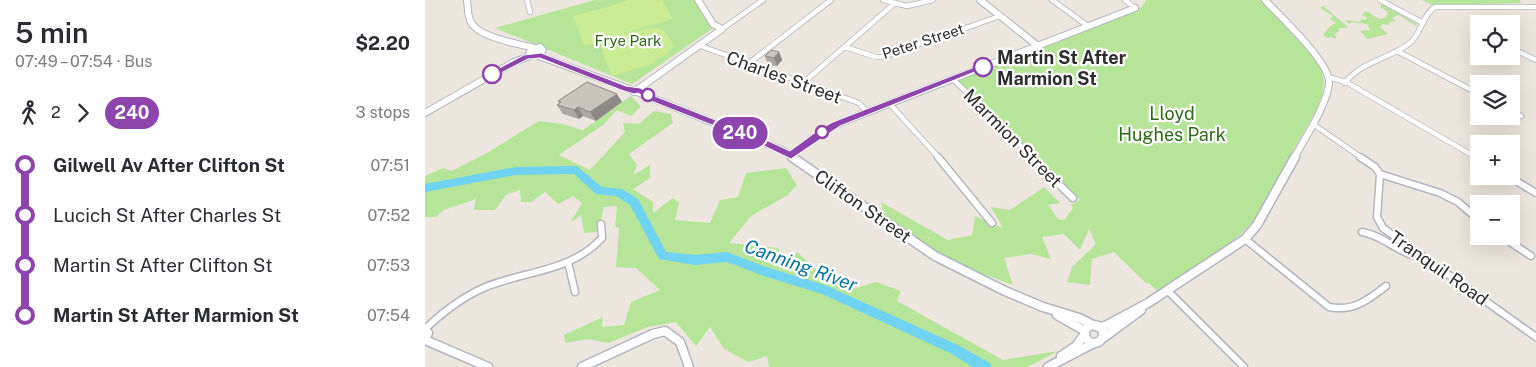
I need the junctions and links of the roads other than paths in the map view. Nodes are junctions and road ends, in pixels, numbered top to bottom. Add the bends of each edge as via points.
1 (467, 0) edge
2 (527, 0) edge
3 (698, 0) edge
4 (763, 0) edge
5 (831, 0) edge
6 (883, 0) edge
7 (933, 0) edge
8 (980, 0) edge
9 (1052, 0) edge
10 (1125, 0) edge
11 (1265, 0) edge
12 (1379, 0) edge
13 (895, 3) junction
14 (1536, 7) edge
15 (1135, 8) joint
16 (530, 12) dead end
17 (1000, 16) junction
18 (1423, 24) junction
19 (1088, 26) junction
20 (722, 29) junction
21 (698, 45) junction
22 (1037, 46) junction
23 (845, 47) junction
24 (1397, 51) junction
25 (532, 52) junction
26 (1520, 52) edge
27 (1536, 60) edge
28 (748, 64) junction
29 (953, 79) junction
30 (1328, 79) junction
31 (1344, 82) junction
32 (803, 83) junction
33 (1470, 89) edge
34 (634, 90) junction
35 (890, 104) junction
36 (867, 112) junction
37 (425, 113) edge
38 (1313, 124) junction
39 (1470, 154) edge
40 (791, 156) junction
41 (1380, 174) junction
42 (1520, 183) edge
43 (1536, 193) edge
44 (1073, 198) dead end
45 (1470, 212) edge
46 (992, 223) dead end
47 (601, 224) dead end
48 (1362, 232) dead end
49 (1245, 239) junction
50 (1514, 245) edge
51 (1418, 253) junction
52 (1531, 256) dead end
53 (568, 262) junction
54 (1386, 286) dead end
55 (1168, 291) junction
56 (575, 292) dead end
57 (1148, 303) junction
58 (1043, 307) junction
59 (1096, 327) junction
60 (425, 329) edge
61 (1085, 333) junction
62 (1536, 337) edge
63 (1103, 338) junction
64 (425, 339) edge
65 (1094, 343) junction
66 (488, 367) edge
67 (582, 367) edge
68 (689, 367) edge
69 (1048, 367) edge
70 (1244, 367) edge

1 - 25 main road, Clifton Street via 470,20 476,27
2 - 16 street
3 - 20 main road via 713,24
4 - 20 street
5 - 28 street
6 - 13 street
7 - 13 street via 917,5
8 - 17 main road
9 - 19 street
10 - 15 street
11 - 30 main road via 1321,61
12 - 18 street
13 - 23 street
14 - 18 street via 1435,8 1431,9
15 - 19 main road
17 - 22 main road
17 - 23 street, Peter Street via 883,57
18 - 24 street via 1410,43
19 - 22 main road
20 - 21 main road
21 - 28 street, Charles Street
21 - 34 main road
22 - 29 main road
23 - 32 street
24 - 31 street
24 - 33 street
25 - 34 main road, Clifton Street
25 - 34 main road, Clifton Street via 541,48 556,59
25 - 37 main road
26 - 27 street
28 - 32 street, Charles Street
29 - 35 main road
29 - 44 street, Marmion Street
30 - 31 street
30 - 38 main road via 1327,95
31 - 39 street
32 - 36 street, Charles Street via 859,104
34 - 40 main road, Clifton Street
35 - 36 main road
35 - 46 street via 927,143
36 - 40 main road via 823,131
38 - 41 street via 1375,166
38 - 49 main road via 1264,215
40 - 58 main road, Clifton Street via 935,256
41 - 45 street via 1440,193
41 - 51 street, Tranquil Road via 1379,222
42 - 43 street
47 - 53 street via 603,238 596,247
48 - 51 street via 1371,232 1405,255 1415,256
49 - 54 street via 1329,307 1354,308
49 - 55 main road
50 - 52 street
51 - 62 street, Tranquil Road
53 - 56 street
53 - 60 street via 469,294 450,305
55 - 57 main road
55 - 70 street
57 - 59 main road via 1105,326
57 - 63 main road
58 - 59 main road, Clifton Street
58 - 61 main road, Clifton Street
59 - 61 main road via 1089,327
59 - 63 main road via 1103,332
60 - 64 main road via 428,333
61 - 65 main road via 1087,339
61 - 69 main road via 1076,346
63 - 65 main road
64 - 66 main road
65 - 69 main road
67 - 68 main road via 665,331 680,342

